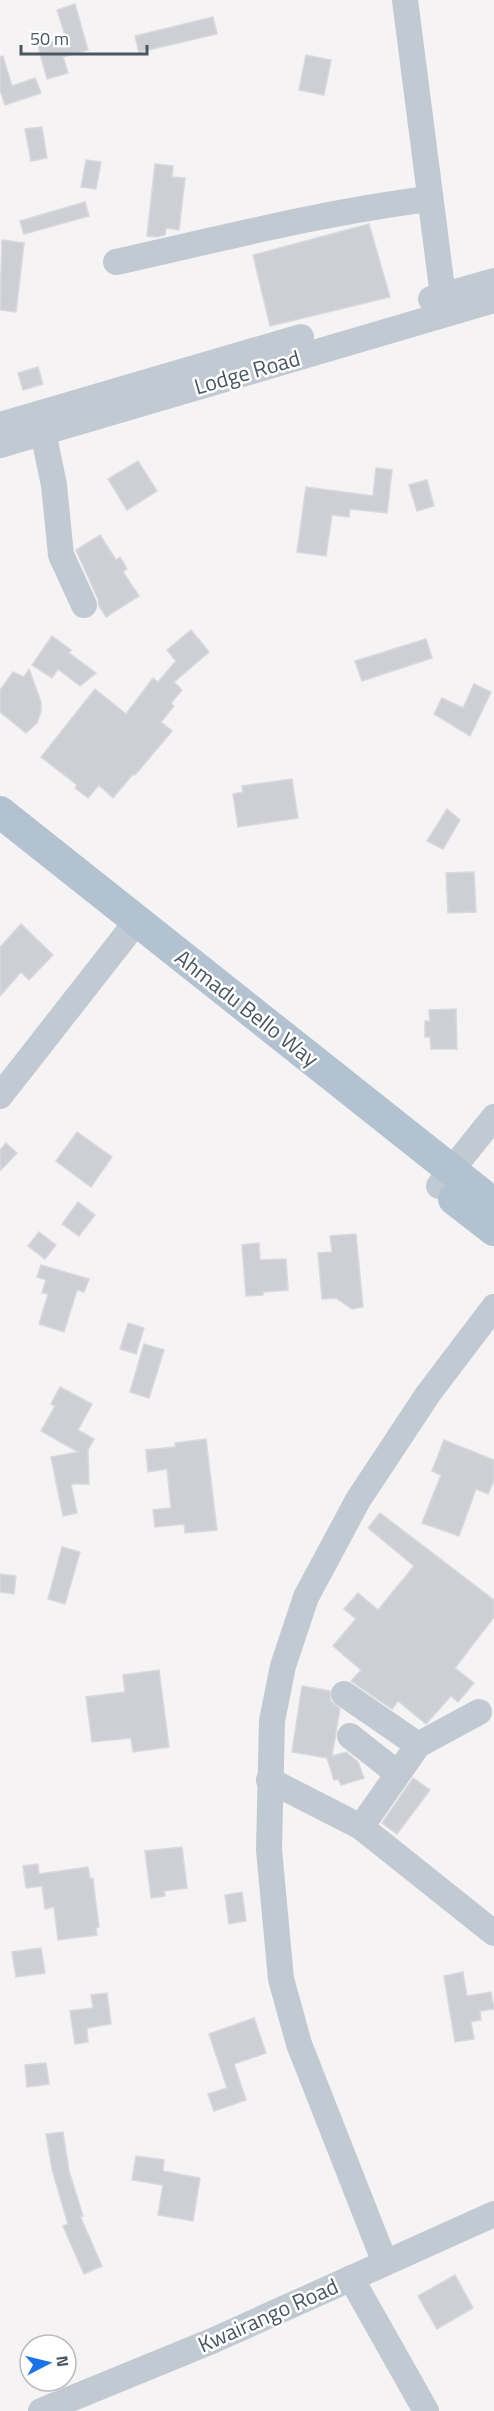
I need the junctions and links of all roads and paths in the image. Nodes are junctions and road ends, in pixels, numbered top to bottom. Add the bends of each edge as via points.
1 (405, 0) edge
2 (429, 199) junction
3 (116, 262) dead end
4 (494, 281) edge
5 (443, 296) junction
6 (494, 300) edge
7 (0, 425) edge
8 (43, 432) junction
9 (0, 445) edge
10 (84, 605) dead end
11 (0, 812) edge
12 (15, 841) edge
13 (131, 929) junction
14 (0, 1096) edge
15 (494, 1117) edge
16 (445, 1178) junction
17 (494, 1204) edge
18 (494, 1230) edge
19 (494, 1307) edge
20 (344, 1694) dead end
21 (479, 1712) dead end
22 (350, 1736) dead end
23 (418, 1744) junction
24 (397, 1773) junction
25 (269, 1780) junction
26 (361, 1827) junction
27 (494, 1933) edge
28 (494, 2214) edge
29 (385, 2263) junction
30 (351, 2278) junction
31 (41, 2411) edge
32 (426, 2411) edge

1 - 2 street
2 - 3 street via 295,222
2 - 5 street
4 - 5 street, Lodge Road
5 - 7 street, Lodge Road
6 - 8 street, Lodge Road
8 - 9 street, Lodge Road
8 - 10 street via 54,485 61,555
11 - 12 main road, Ahmadu Bello Way
12 - 13 main road, Ahmadu Bello Way
13 - 14 street
13 - 16 main road, Ahmadu Bello Way
15 - 16 street
16 - 17 main road, Ahmadu Bello Way
16 - 18 main road, Ahmadu Bello Way
19 - 25 street via 428,1394 358,1500 306,1597 283,1666 272,1721
20 - 23 street
21 - 23 street
22 - 24 street
23 - 24 street
24 - 26 street
25 - 26 street
25 - 29 street via 269,1850 281,1979 299,2044
26 - 27 street
28 - 29 street, Kwairango Road
29 - 30 street, Kwairango Road
30 - 31 street, Kwairango Road via 212,2341
30 - 32 street

